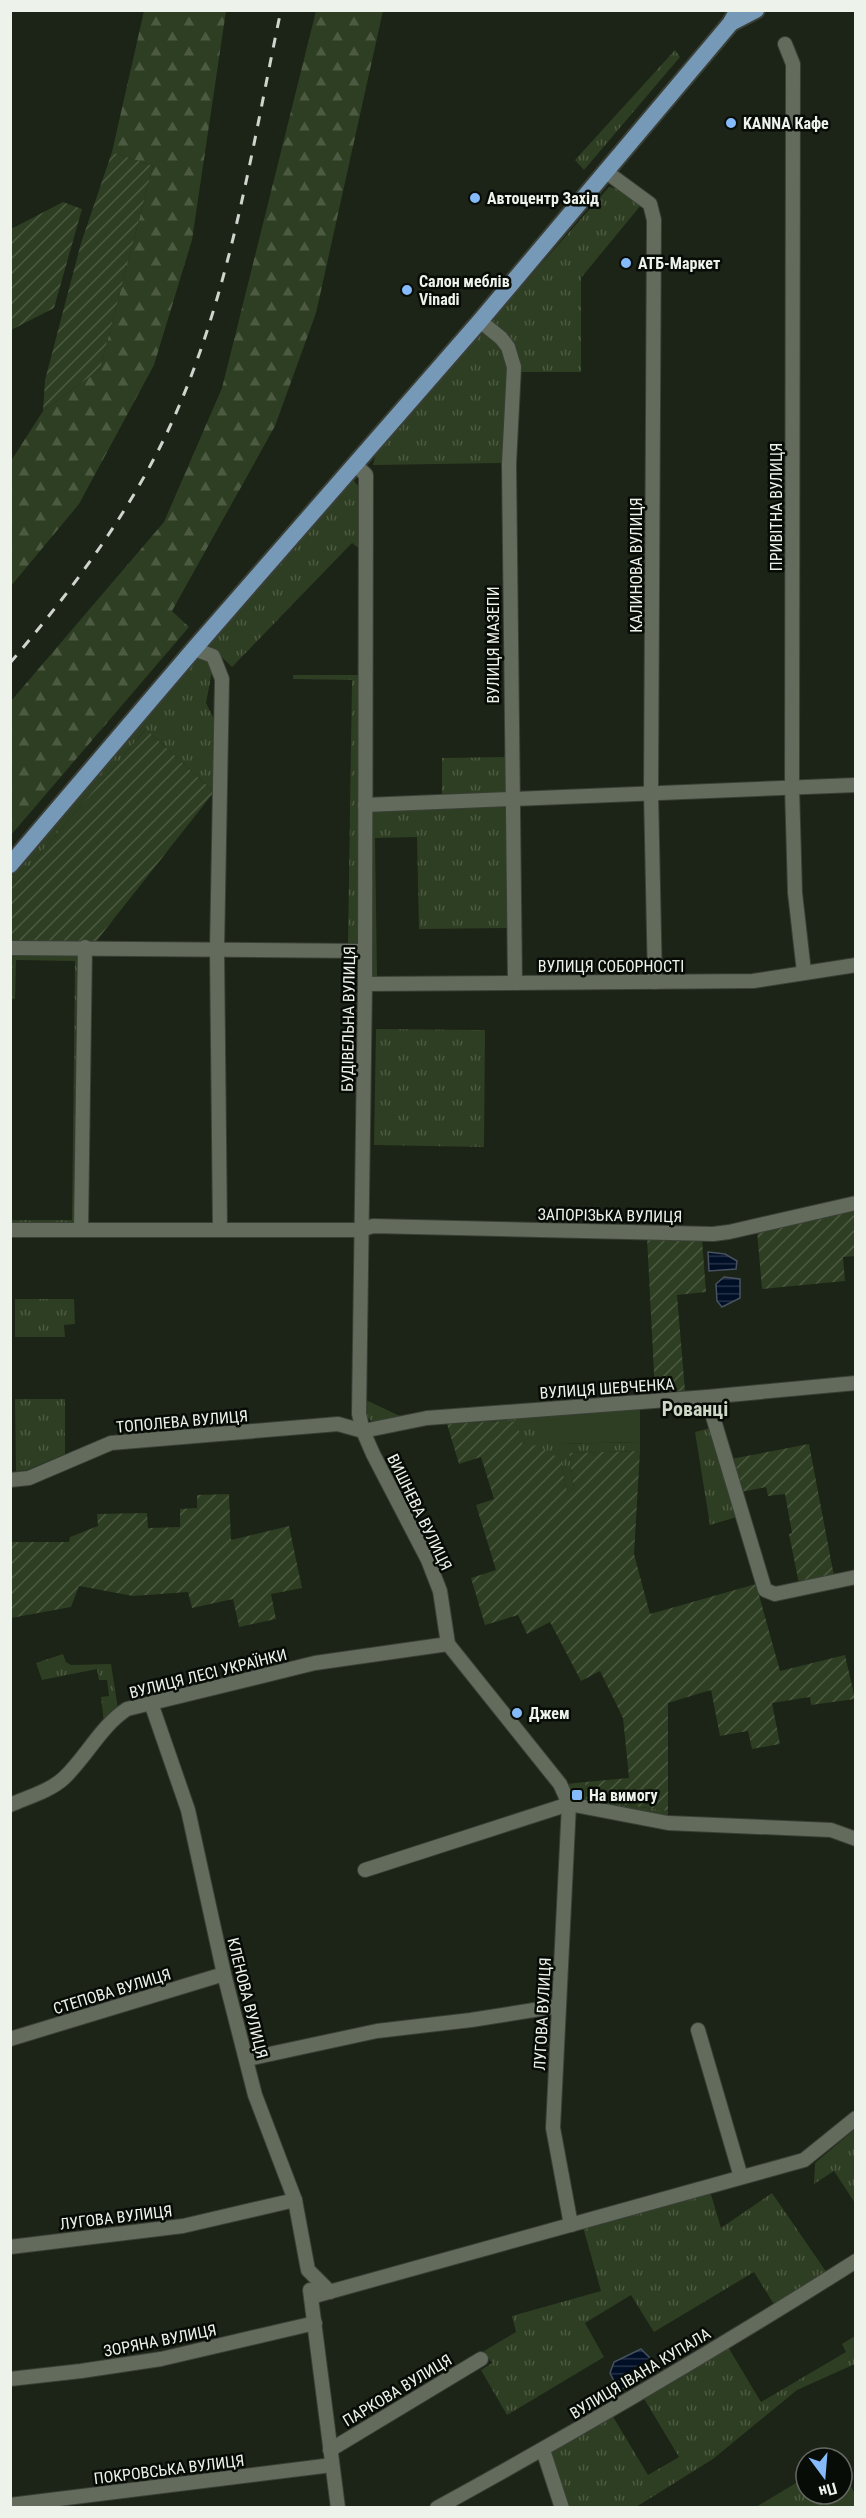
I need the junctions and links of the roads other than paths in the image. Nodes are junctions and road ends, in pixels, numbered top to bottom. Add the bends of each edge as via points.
1 (756, 10) edge
2 (734, 17) edge
3 (785, 44) dead end
4 (605, 171) junction
5 (480, 321) junction
6 (355, 464) junction
7 (194, 649) junction
8 (855, 785) edge
9 (792, 787) junction
10 (651, 792) junction
11 (511, 798) junction
12 (365, 805) junction
13 (10, 865) edge
14 (85, 947) junction
15 (10, 948) edge
16 (217, 950) junction
17 (365, 951) junction
18 (855, 965) edge
19 (804, 972) junction
20 (655, 982) junction
21 (515, 983) junction
22 (365, 984) junction
23 (855, 1203) edge
24 (10, 1230) edge
25 (81, 1230) junction
26 (220, 1230) junction
27 (360, 1230) junction
28 (855, 1383) edge
29 (707, 1397) junction
30 (363, 1431) junction
31 (10, 1480) edge
32 (855, 1577) edge
33 (448, 1644) junction
34 (151, 1702) junction
35 (569, 1804) junction
36 (10, 1805) edge
37 (855, 1839) edge
38 (365, 1870) dead end
39 (224, 1974) junction
40 (559, 2006) junction
41 (698, 2030) dead end
42 (10, 2039) edge
43 (247, 2059) junction
44 (855, 2118) edge
45 (741, 2177) junction
46 (295, 2200) junction
47 (571, 2224) junction
48 (10, 2247) edge
49 (855, 2261) edge
50 (308, 2270) junction
51 (330, 2292) junction
52 (311, 2297) junction
53 (315, 2323) junction
54 (481, 2358) dead end
55 (10, 2379) edge
56 (330, 2450) junction
57 (543, 2450) junction
58 (332, 2465) junction
59 (10, 2505) edge
60 (338, 2508) edge
61 (437, 2508) edge
62 (562, 2508) edge

1 - 2 main road
2 - 4 main road
3 - 9 street, ПРИВІТНА ВУЛИЦЯ via 793,64
4 - 5 main road
4 - 10 street, КАЛИНОВА ВУЛИЦЯ via 650,204 654,220
5 - 6 main road
5 - 11 street, ВУЛИЦЯ МАЗЕПИ via 508,347 514,366 509,464
6 - 7 main road
6 - 12 street, БУДІВЕЛЬНА ВУЛИЦЯ via 366,475
7 - 13 main road
7 - 16 street via 213,656 222,680
8 - 9 street
9 - 10 street
9 - 19 street, ПРИВІТНА ВУЛИЦЯ via 795,893
10 - 11 street
10 - 20 street, КАЛИНОВА ВУЛИЦЯ
11 - 12 street
11 - 21 street, ВУЛИЦЯ МАЗЕПИ
12 - 17 street, БУДІВЕЛЬНА ВУЛИЦЯ
14 - 15 street
14 - 16 street
14 - 25 street
16 - 17 street
16 - 26 street
17 - 22 street, БУДІВЕЛЬНА ВУЛИЦЯ
18 - 19 street, ВУЛИЦЯ СОБОРНОСТІ
19 - 20 street, ВУЛИЦЯ СОБОРНОСТІ via 753,981
20 - 21 street, ВУЛИЦЯ СОБОРНОСТІ
21 - 22 street, ВУЛИЦЯ СОБОРНОСТІ
22 - 27 street, БУДІВЕЛЬНА ВУЛИЦЯ
23 - 27 street, ЗАПОРІЗЬКА ВУЛИЦЯ via 713,1234 373,1226
24 - 25 street
25 - 26 street
26 - 27 street
27 - 30 street, ВИШНЕВА ВУЛИЦЯ via 359,1414
28 - 29 street, ВУЛИЦЯ ШЕВЧЕНКА
29 - 30 street, ВУЛИЦЯ ШЕВЧЕНКА via 427,1418
29 - 32 street via 765,1590 775,1594
30 - 31 street, ТОПОЛЕВА ВУЛИЦЯ via 338,1424 111,1443 29,1478
30 - 33 street, ВИШНЕВА ВУЛИЦЯ via 428,1560 440,1592
33 - 34 street, ВУЛИЦЯ ЛЕСІ УКРАЇНКИ via 315,1664
33 - 35 street, ВИШНЕВА ВУЛИЦЯ via 560,1784
34 - 36 street, ВУЛИЦЯ ЛЕСІ УКРАЇНКИ via 115,1717 52,1787
34 - 39 street, КЛЕНОВА ВУЛИЦЯ via 188,1810
35 - 37 street via 669,1823 831,1830
35 - 38 street
35 - 40 street, ЛУГОВА ВУЛИЦЯ
39 - 42 street, СТЕПОВА ВУЛИЦЯ
39 - 43 street, КЛЕНОВА ВУЛИЦЯ
40 - 43 street via 377,2031
40 - 47 street, ЛУГОВА ВУЛИЦЯ via 553,2128
41 - 45 street
43 - 46 street, КЛЕНОВА ВУЛИЦЯ via 255,2095
44 - 45 street via 804,2160
45 - 47 street
46 - 48 street, ЛУГОВА ВУЛИЦЯ via 183,2226
46 - 50 street, КЛЕНОВА ВУЛИЦЯ
47 - 51 street
49 - 57 street, ВУЛИЦЯ ІВАНА КУПАЛА
50 - 51 street
50 - 52 street, КЛЕНОВА ВУЛИЦЯ
51 - 52 street
52 - 53 street, КЛЕНОВА ВУЛИЦЯ
53 - 55 street, ЗОРЯНА ВУЛИЦЯ via 161,2359
53 - 56 street, КЛЕНОВА ВУЛИЦЯ
54 - 56 street, ПАРКОВА ВУЛИЦЯ
56 - 58 street, КЛЕНОВА ВУЛИЦЯ
57 - 61 street, ВУЛИЦЯ ІВАНА КУПАЛА
57 - 62 street
58 - 59 street, ПОКРОВСЬКА ВУЛИЦЯ
58 - 60 street, КЛЕНОВА ВУЛИЦЯ

